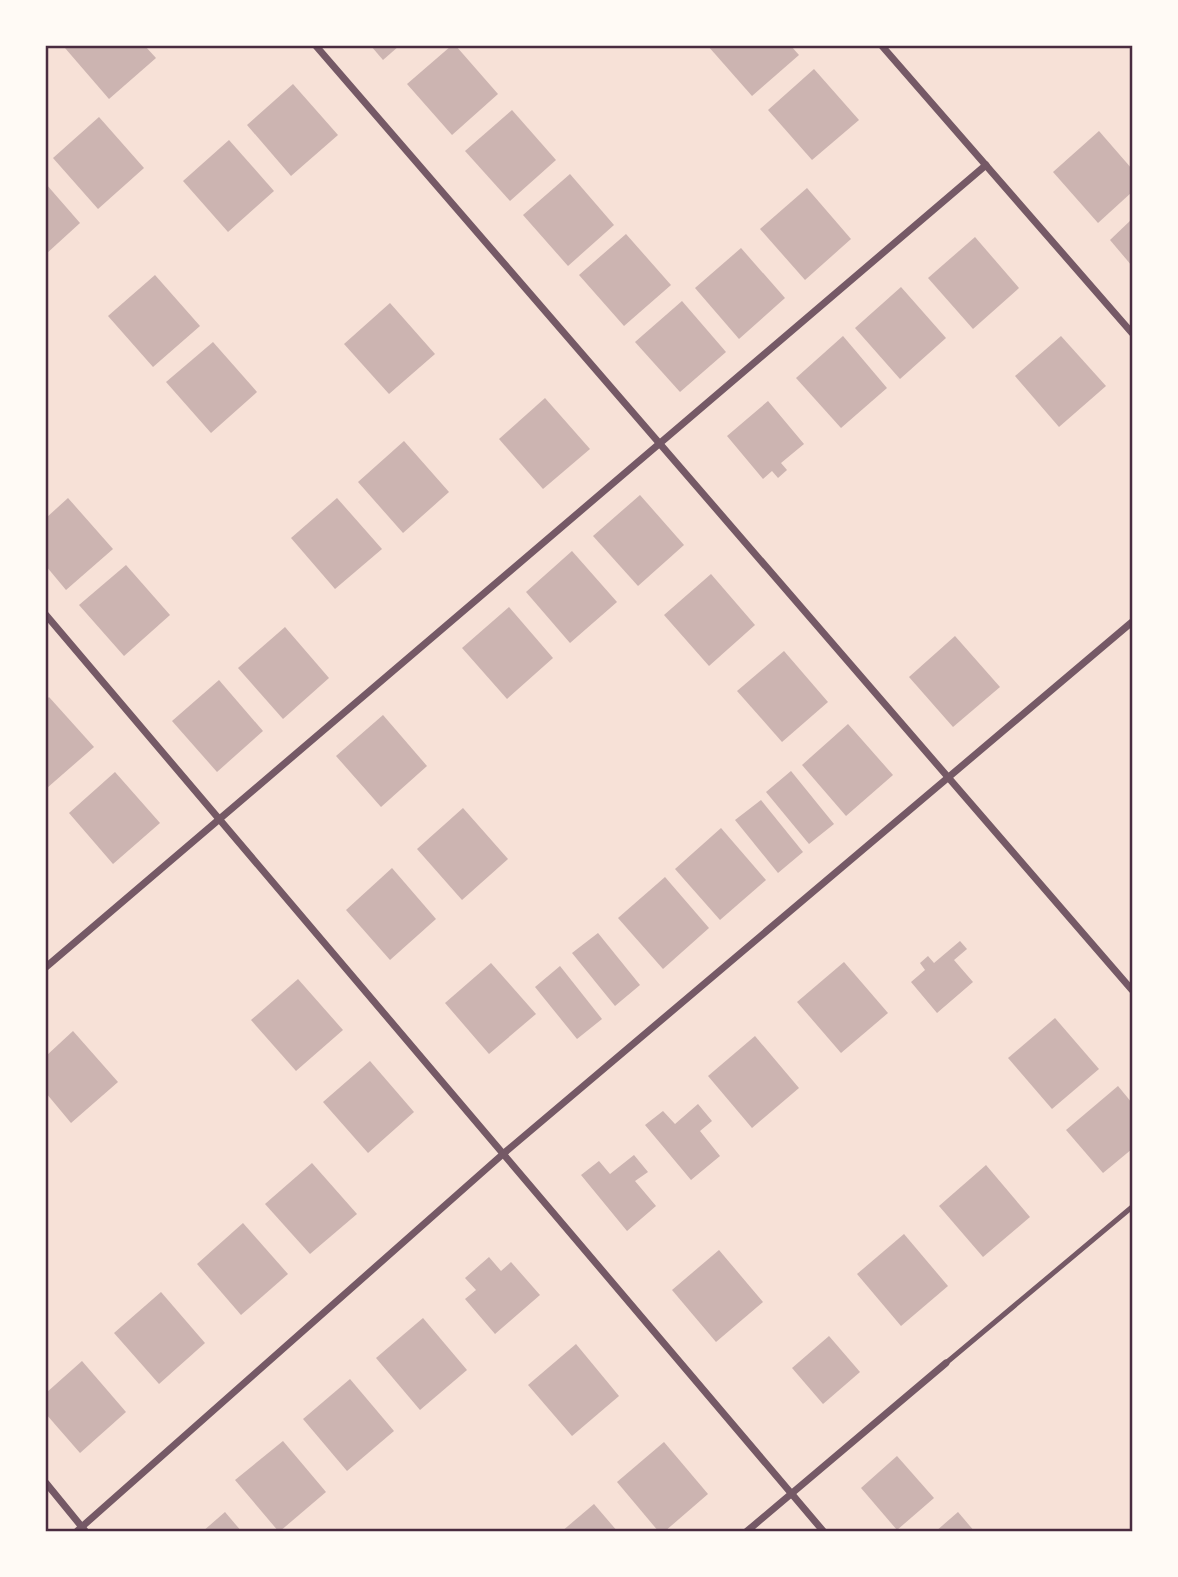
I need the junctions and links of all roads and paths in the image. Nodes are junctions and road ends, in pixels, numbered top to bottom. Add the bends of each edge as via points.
1 (316, 46) edge
2 (882, 46) edge
3 (986, 165) junction
4 (1132, 333) edge
5 (660, 443) junction
6 (46, 615) edge
7 (1132, 622) edge
8 (949, 776) junction
9 (219, 819) junction
10 (46, 967) edge
11 (1132, 990) edge
12 (503, 1154) junction
13 (1132, 1207) edge
14 (946, 1363) joint
15 (46, 1483) edge
16 (791, 1494) junction
17 (81, 1530) edge
18 (746, 1531) edge
19 (824, 1531) edge

1 - 5 street
2 - 3 street
3 - 4 street
3 - 5 street
5 - 8 street
5 - 9 street
6 - 9 street
7 - 8 street
8 - 11 street
8 - 12 street
9 - 10 street
9 - 12 street
12 - 16 street
12 - 17 street
13 - 14 lane
14 - 16 street
15 - 17 street
16 - 18 street
16 - 19 street

